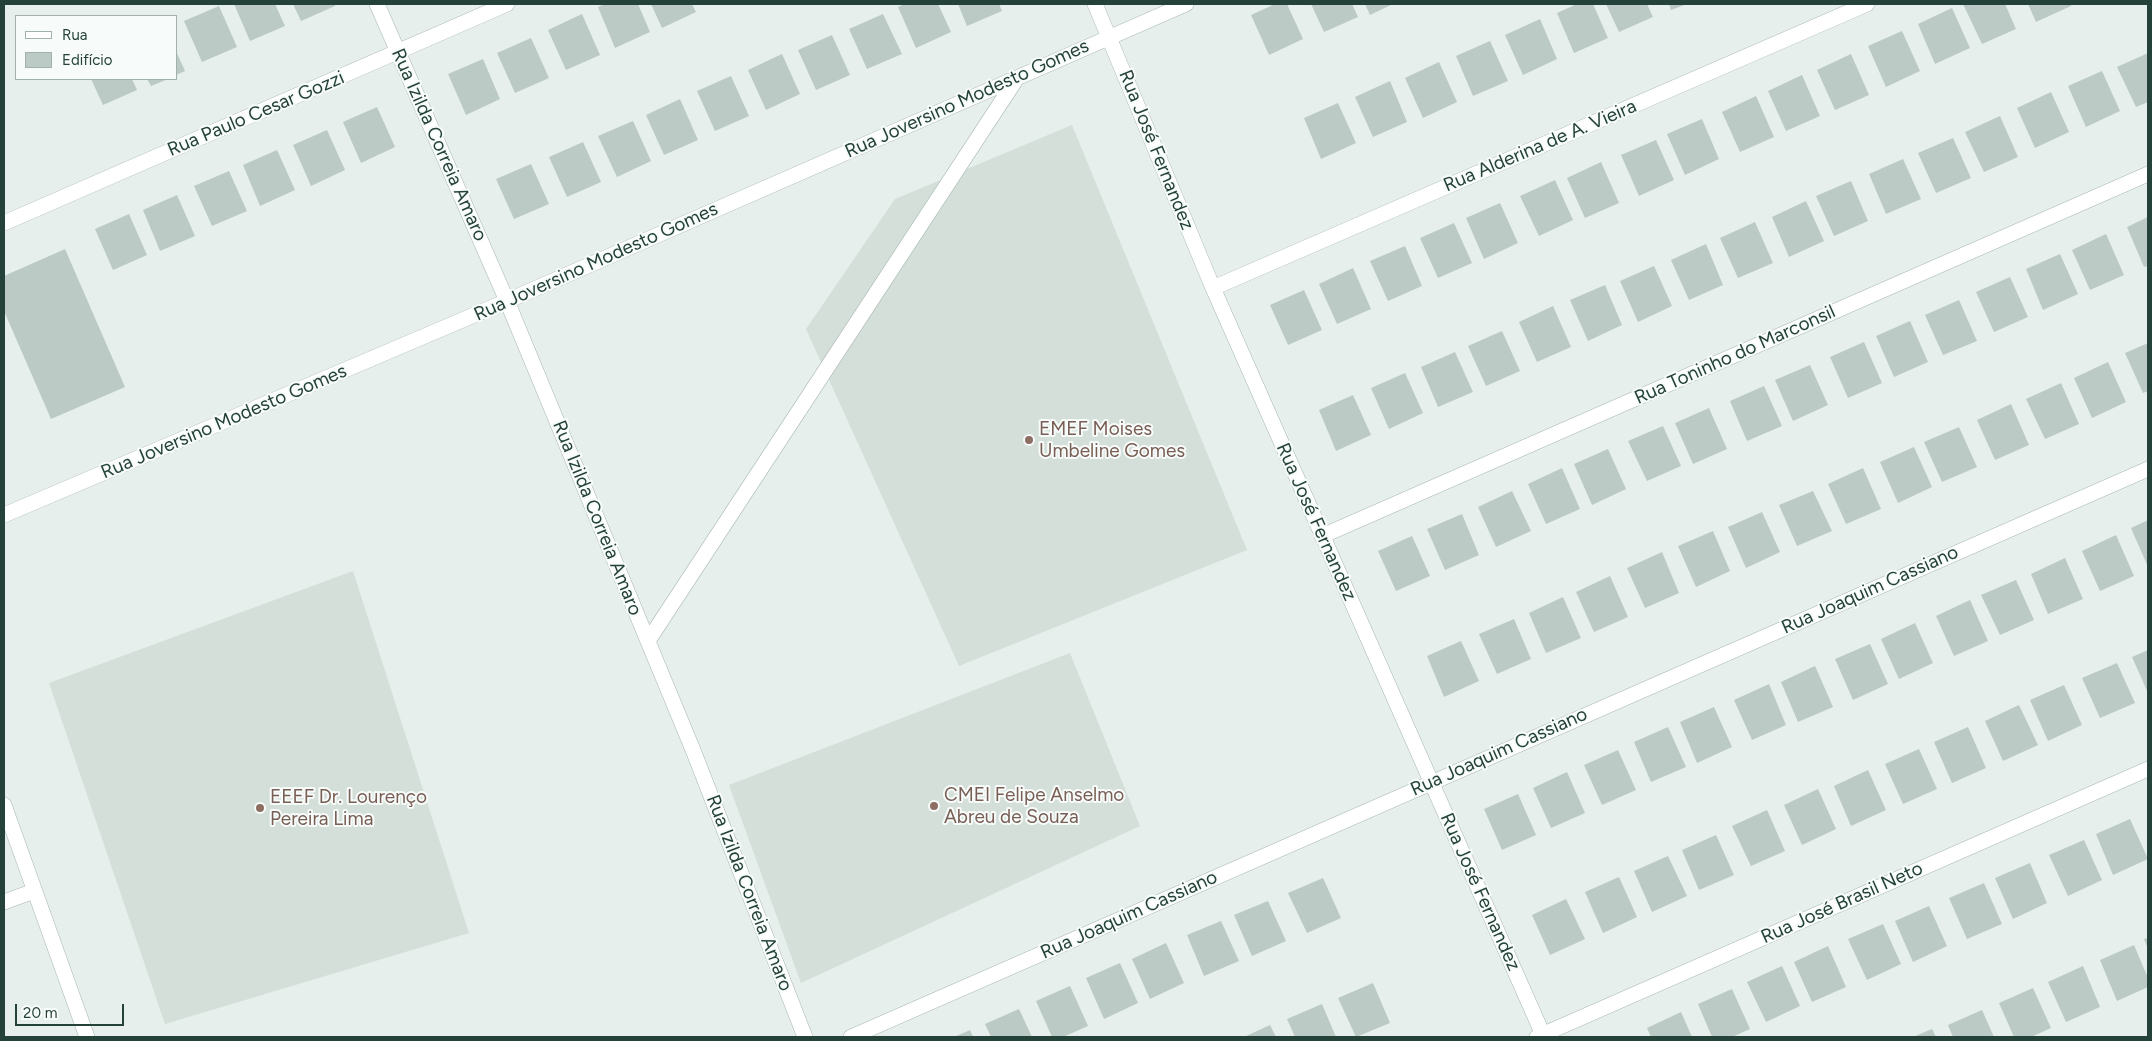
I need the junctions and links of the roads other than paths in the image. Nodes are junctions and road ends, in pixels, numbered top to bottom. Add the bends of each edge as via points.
1 (376, 4) edge
2 (507, 4) edge
3 (1095, 4) edge
4 (1186, 4) edge
5 (1867, 4) edge
6 (1110, 37) junction
7 (398, 53) junction
8 (1016, 78) junction
9 (2148, 174) edge
10 (4, 222) edge
11 (1213, 288) junction
12 (507, 301) junction
13 (2148, 469) edge
14 (4, 515) edge
15 (1322, 536) junction
16 (648, 641) junction
17 (2148, 769) edge
18 (1431, 782) junction
19 (4, 805) edge
20 (34, 891) junction
21 (4, 902) edge
22 (1541, 1036) edge
23 (87, 1037) edge
24 (805, 1037) edge
25 (851, 1037) edge

1 - 7 street, Rua Izilda Correia Amaro
2 - 7 street, Rua Paulo Cesar Gozzi
3 - 6 street, Rua José Fernandez
4 - 6 street, Rua Joversino Modesto Gomes
5 - 11 street, Rua Alderina de A. Vieira
6 - 8 street, Rua Joversino Modesto Gomes
6 - 11 street, Rua José Fernandez
7 - 10 street, Rua Paulo Cesar Gozzi
7 - 12 street, Rua Izilda Correia Amaro
8 - 12 street, Rua Joversino Modesto Gomes
8 - 16 street
9 - 15 street, Rua Toninho do Marconsil
11 - 15 street, Rua José Fernandez
12 - 14 street, Rua Joversino Modesto Gomes
12 - 16 street, Rua Izilda Correia Amaro
13 - 18 street, Rua Joaquim Cassiano
15 - 18 street, Rua José Fernandez
16 - 24 street, Rua Izilda Correia Amaro
17 - 22 street, Rua José Brasil Neto
18 - 22 street, Rua José Fernandez
18 - 25 street, Rua Joaquim Cassiano
19 - 20 street
20 - 21 street
20 - 23 street

